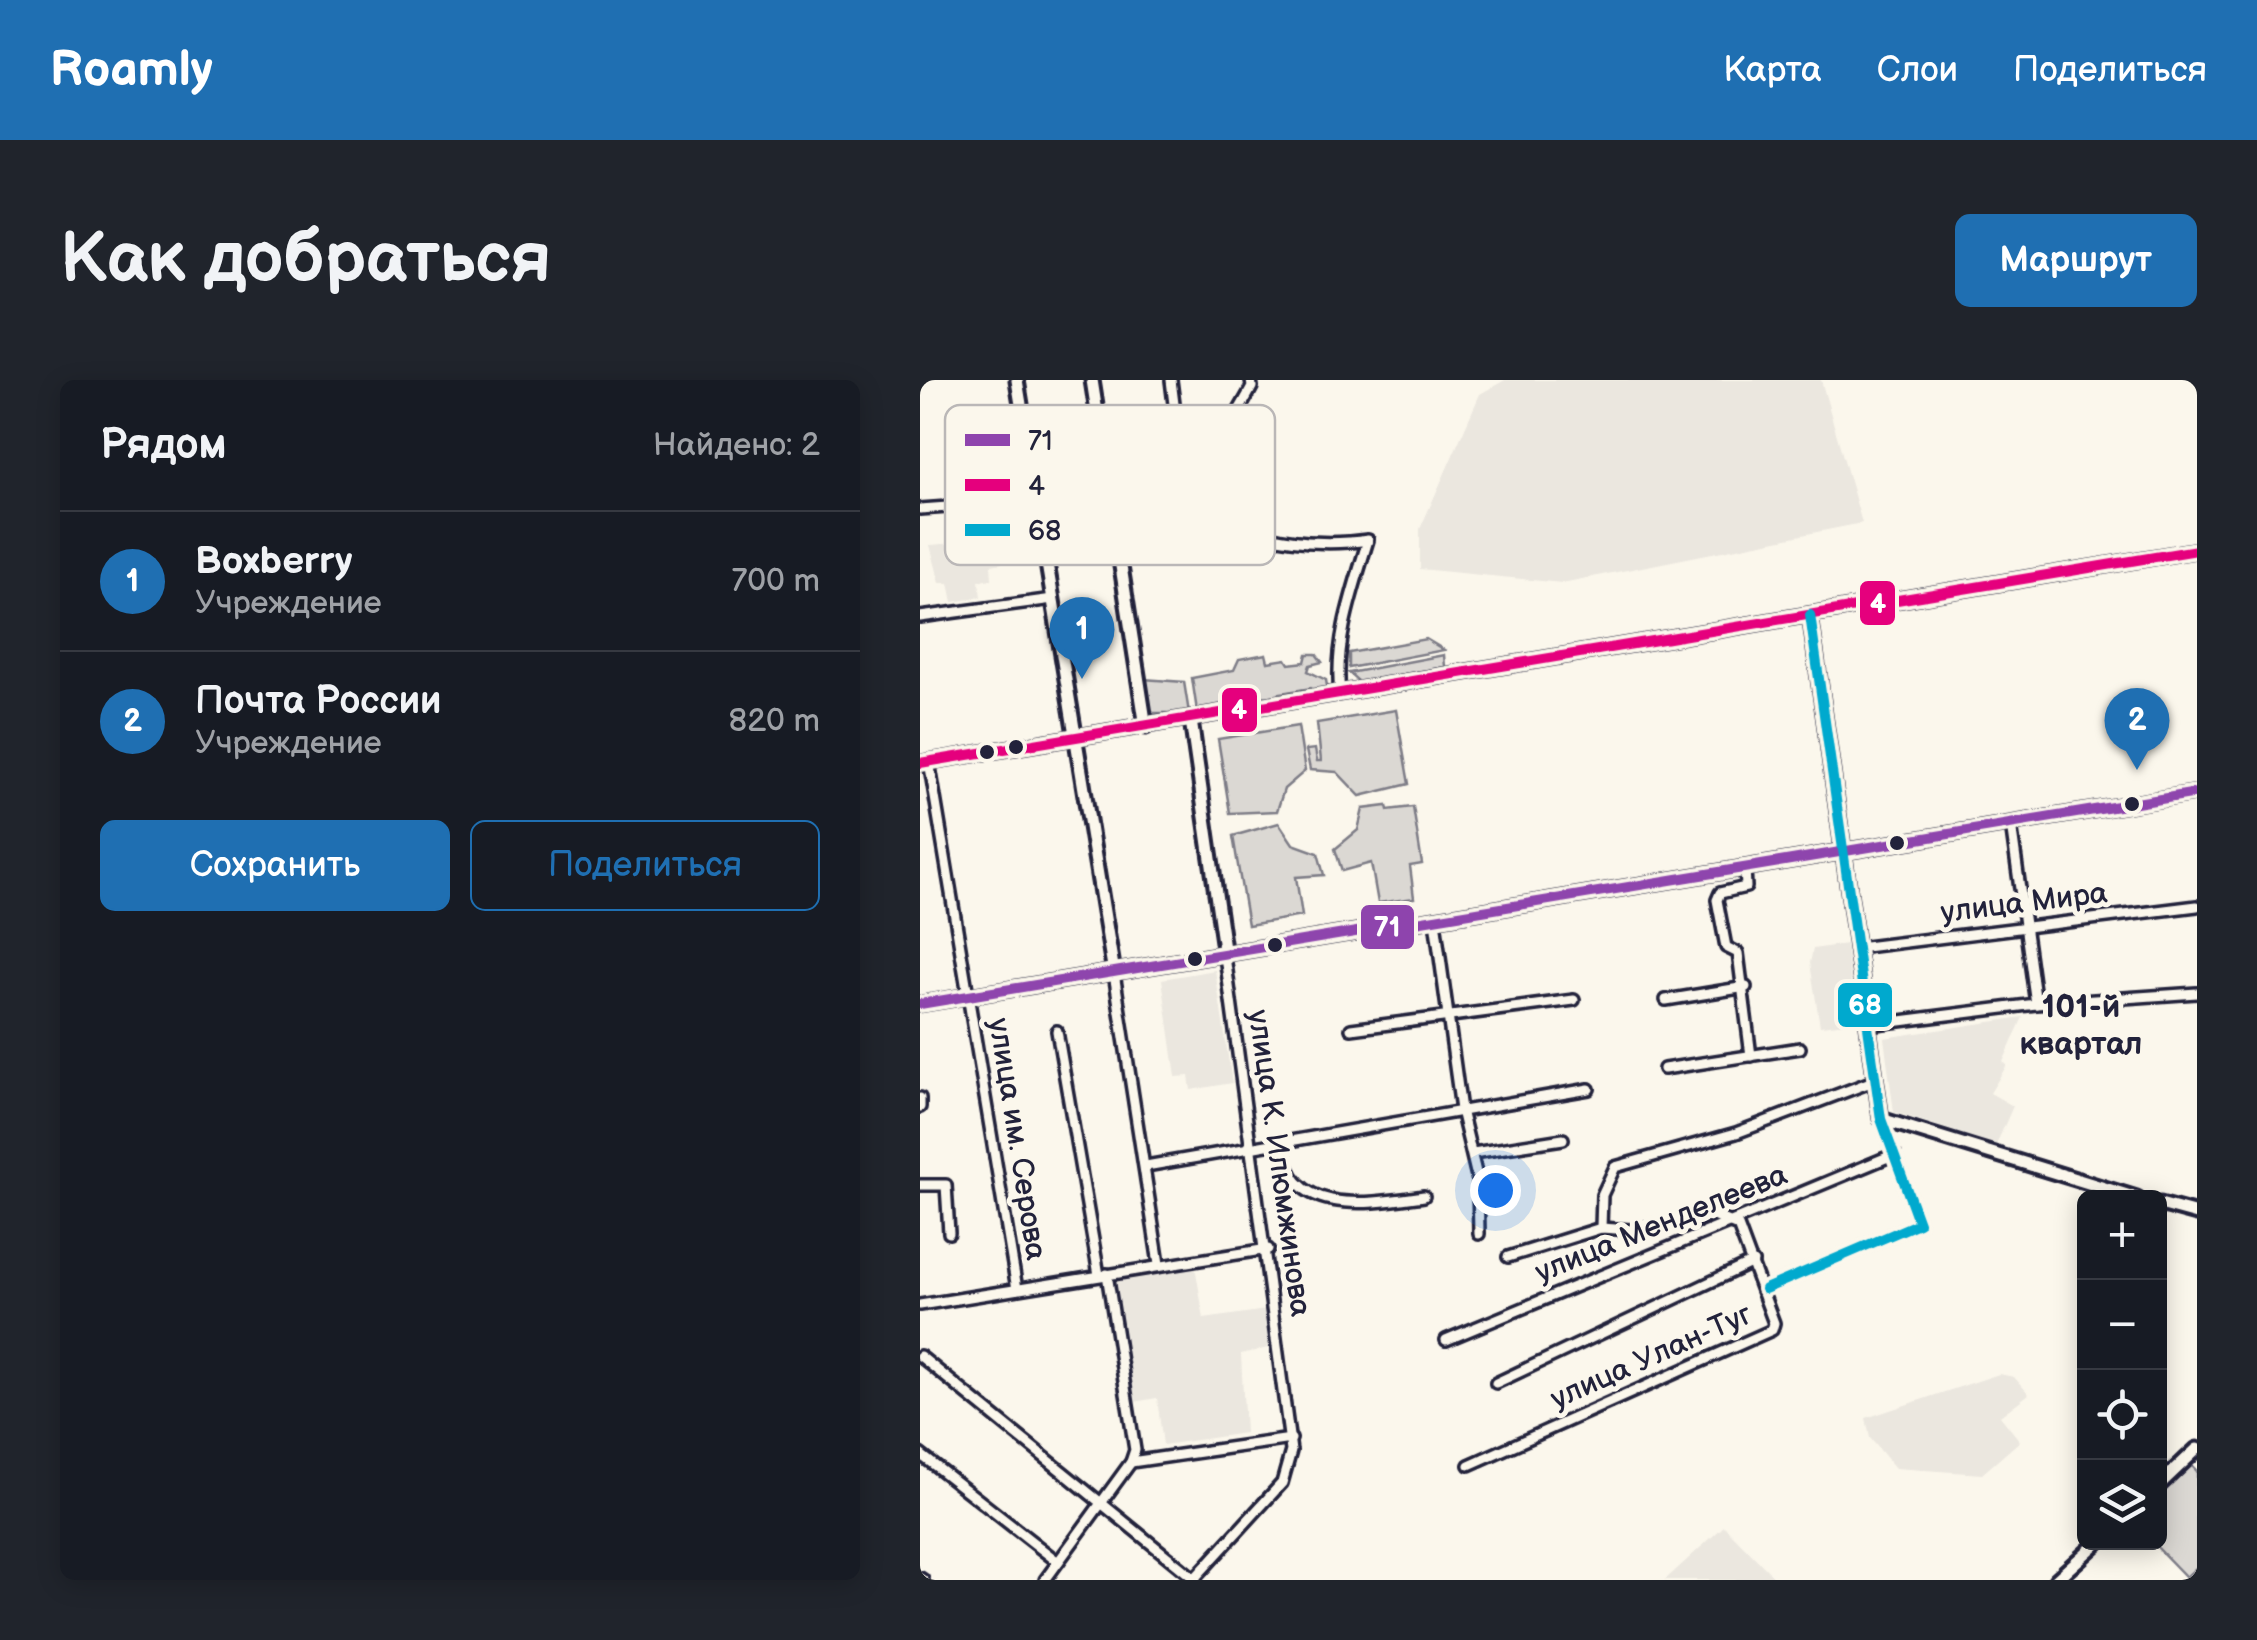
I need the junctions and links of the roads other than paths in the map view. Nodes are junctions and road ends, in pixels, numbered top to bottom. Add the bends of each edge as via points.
1 (1017, 380) edge
2 (1092, 380) edge
3 (1171, 380) edge
4 (1021, 405) edge
5 (1096, 405) edge
6 (1174, 405) edge
7 (945, 507) edge
8 (920, 509) edge
9 (1275, 535) edge
10 (2197, 550) edge
11 (1047, 565) edge
12 (1121, 565) edge
13 (1053, 600) junction
14 (1810, 615) junction
15 (920, 617) edge
16 (1340, 694) junction
17 (1191, 720) junction
18 (1146, 727) junction
19 (1076, 738) junction
20 (924, 762) edge
21 (2197, 793) edge
22 (2011, 824) junction
23 (1843, 852) junction
24 (1744, 868) junction
25 (2197, 906) edge
26 (1435, 921) junction
27 (2026, 927) junction
28 (1857, 948) junction
29 (1226, 956) junction
30 (1114, 973) junction
31 (1746, 988) junction
32 (2197, 994) edge
33 (968, 997) junction
34 (1574, 1000) dead end
35 (1666, 1000) dead end
36 (920, 1004) edge
37 (2036, 1004) junction
38 (1450, 1018) junction
39 (1868, 1025) junction
40 (1351, 1029) dead end
41 (1058, 1032) dead end
42 (1800, 1048) dead end
43 (1752, 1056) junction
44 (1664, 1070) dead end
45 (1876, 1080) junction
46 (1589, 1089) dead end
47 (920, 1098) edge
48 (920, 1106) edge
49 (1462, 1110) junction
50 (1881, 1119) junction
51 (1906, 1129) junction
52 (1563, 1139) dead end
53 (1282, 1145) junction
54 (1252, 1149) junction
55 (1894, 1149) junction
56 (1472, 1153) junction
57 (1146, 1166) junction
58 (920, 1184) edge
59 (2110, 1190) edge
60 (1424, 1196) dead end
61 (2167, 1206) edge
62 (2197, 1214) edge
63 (1732, 1222) junction
64 (1601, 1228) junction
65 (949, 1234) dead end
66 (1479, 1234) dead end
67 (1268, 1248) junction
68 (1508, 1257) dead end
69 (1753, 1262) junction
70 (1159, 1264) junction
71 (1103, 1274) junction
72 (1017, 1289) junction
73 (1764, 1289) junction
74 (920, 1305) edge
75 (1446, 1340) dead end
76 (920, 1356) edge
77 (1496, 1383) dead end
78 (1291, 1440) junction
79 (2197, 1449) edge
80 (920, 1454) edge
81 (1131, 1462) junction
82 (1469, 1465) dead end
83 (2167, 1477) edge
84 (1102, 1504) junction
85 (2089, 1550) edge
86 (1058, 1562) junction
87 (1045, 1580) edge
88 (1195, 1580) edge
89 (2056, 1580) edge

1 - 4 main road
2 - 5 main road
3 - 6 street
7 - 8 street
9 - 16 street via 1324,546 1368,540 1346,616
10 - 14 main road
11 - 13 main road
12 - 18 main road
13 - 15 street
13 - 19 main road
14 - 16 main road
14 - 23 main road
16 - 17 main road
17 - 18 main road
17 - 29 main road, улица К. Илюмжинова
18 - 19 main road
19 - 20 main road
19 - 30 main road
20 - 33 street, улица им. Серова
21 - 22 main road
22 - 23 main road
22 - 27 street
23 - 24 main road
23 - 28 main road
24 - 26 main road
24 - 31 street via 1746,887 1717,900 1726,947 1738,954
25 - 27 street, улица Мира
26 - 29 main road
26 - 38 street
27 - 28 street, улица Мира
27 - 37 street
28 - 39 main road
29 - 30 main road
29 - 54 street, улица К. Илюмжинова
30 - 33 main road
30 - 57 street
31 - 35 street
31 - 43 street
32 - 37 street
33 - 36 main road
33 - 72 street, улица им. Серова
34 - 38 street
37 - 39 street
38 - 40 street
38 - 49 street
39 - 45 main road
41 - 71 street
42 - 43 street
43 - 44 street
45 - 50 main road
45 - 64 street via 1723,1138 1615,1166 1602,1196
46 - 49 street
47 - 48 street
49 - 53 street
49 - 56 street
50 - 51 main road
50 - 55 street
51 - 55 street
51 - 59 main road
52 - 56 street
53 - 54 street
53 - 60 street via 1292,1178 1339,1204
54 - 57 street
54 - 67 street, улица К. Илюмжинова
55 - 63 street, улица Менделеева
55 - 73 street, улица Улан-Туг via 1919,1223
56 - 66 street
57 - 70 street
58 - 65 street via 946,1185
61 - 62 main road
63 - 64 street via 1697,1216 1631,1230
63 - 69 street
63 - 75 street, улица Менделеева
64 - 68 street
67 - 70 street
67 - 78 street, улица К. Илюмжинова
69 - 73 street
69 - 77 street, улица Улан-Туг
70 - 71 street
71 - 72 street
71 - 81 street
72 - 74 street
73 - 82 street, улица Улан-Туг via 1772,1330
76 - 84 street
78 - 81 street
78 - 88 street, улица К. Илюмжинова via 1282,1482
79 - 83 main road
80 - 86 street
81 - 84 street
84 - 86 street
84 - 88 street
85 - 89 main road
86 - 87 street

